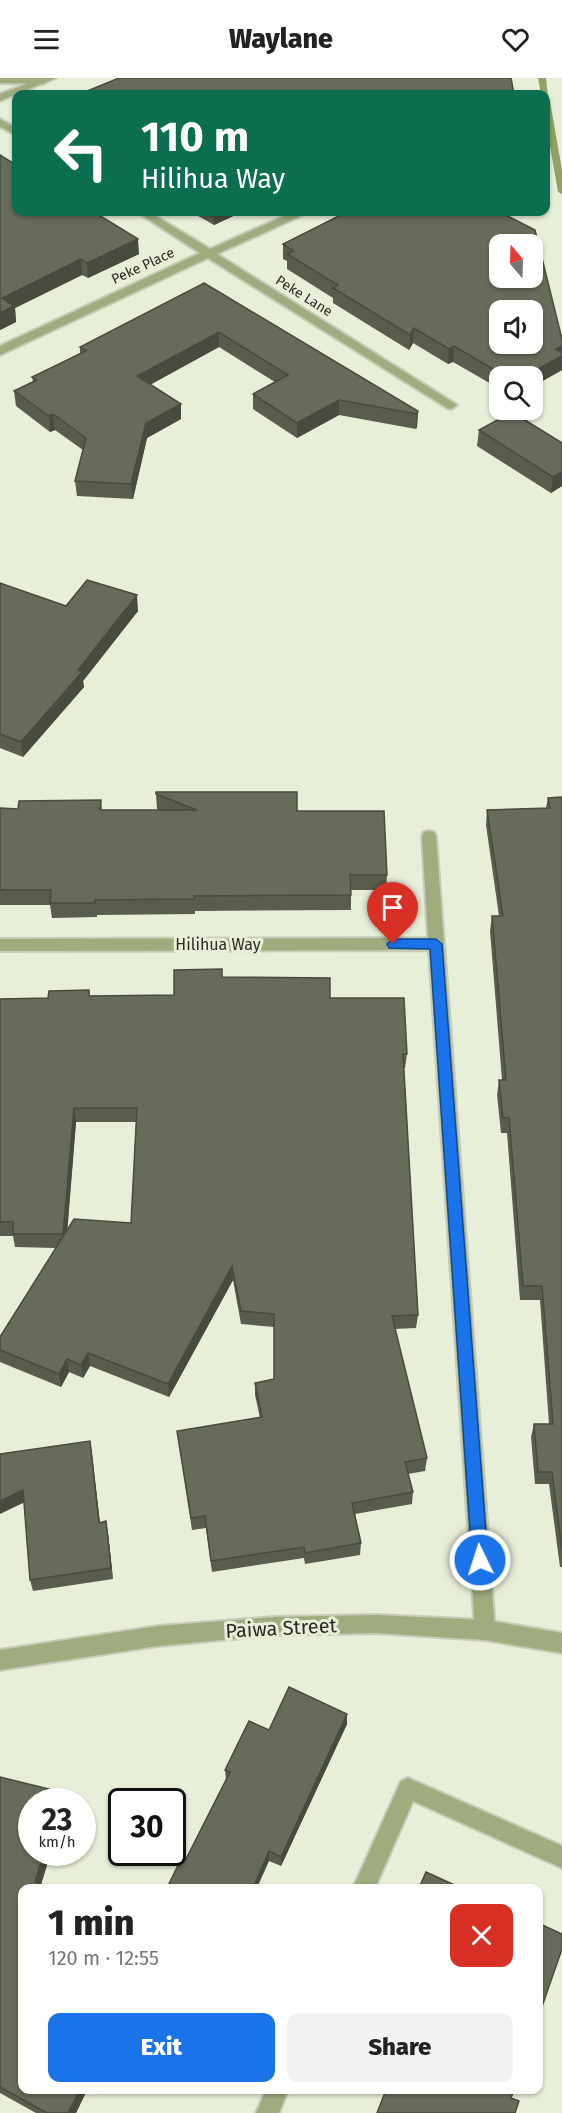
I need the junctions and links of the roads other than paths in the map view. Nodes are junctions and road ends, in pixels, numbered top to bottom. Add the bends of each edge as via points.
1 (0, 80) edge
2 (47, 80) edge
3 (21, 90) edge
4 (148, 216) edge
5 (292, 216) edge
6 (209, 254) junction
7 (0, 351) edge
8 (451, 405) dead end
9 (429, 836) dead end
10 (436, 944) junction
11 (0, 945) edge
12 (485, 1630) junction
13 (562, 1643) edge
14 (0, 1660) edge
15 (562, 1857) edge
16 (366, 1884) edge
17 (275, 2094) edge
18 (267, 2113) edge

1 - 2 street
2 - 3 street
4 - 6 street, Peke Lane
5 - 6 street, Peke Place
6 - 7 street, Peke Place
6 - 8 street, Peke Lane
9 - 10 street
10 - 11 street, Hilihua Way
10 - 12 street
12 - 13 street, Paiwa Street
12 - 14 street, Paiwa Street via 376,1624 275,1626 158,1636
15 - 16 street via 408,1788
17 - 18 street

